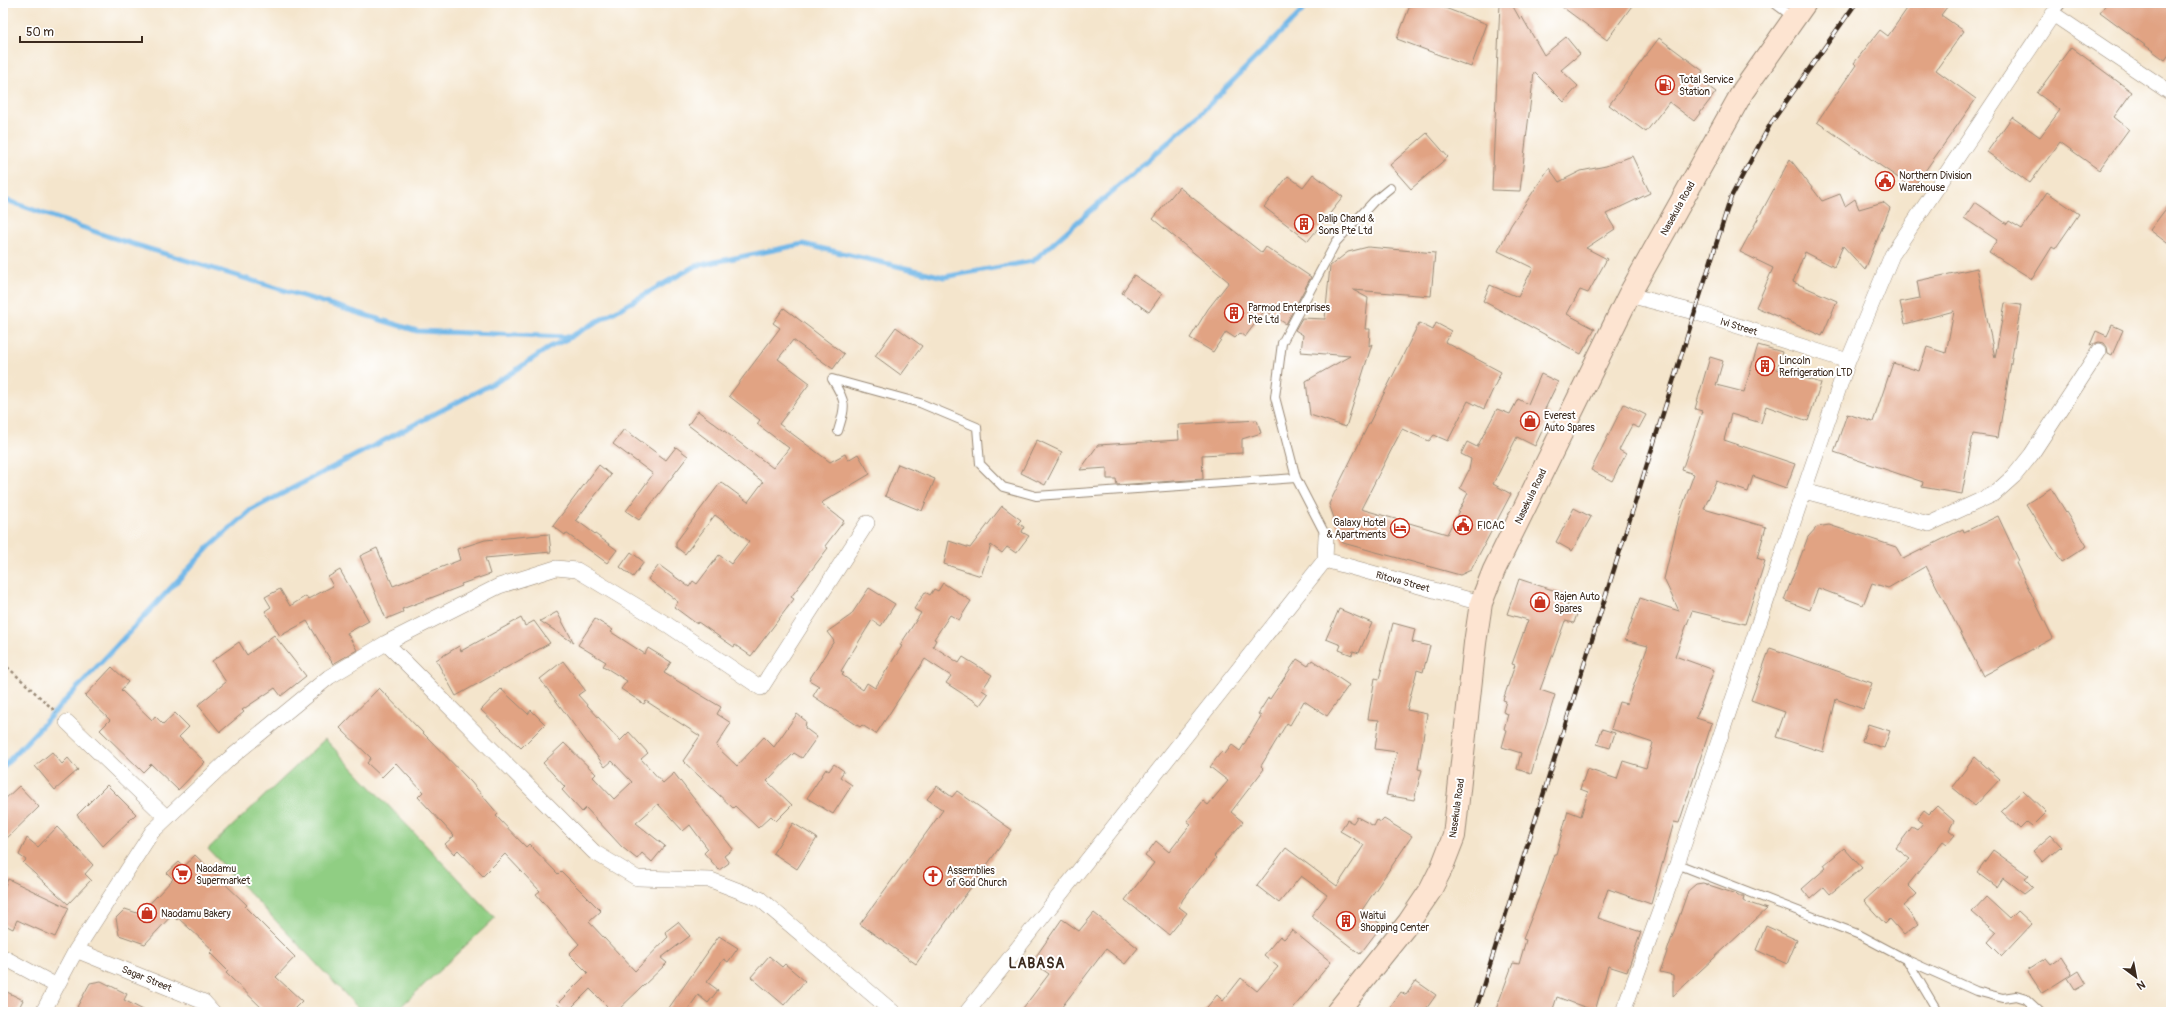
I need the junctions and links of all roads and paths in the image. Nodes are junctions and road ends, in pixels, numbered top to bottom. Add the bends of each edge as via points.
1 (1774, 3) edge
2 (2057, 9) edge
3 (1799, 10) edge
4 (2171, 93) edge
5 (1390, 188) dead end
6 (1629, 295) junction
7 (2099, 351) dead end
8 (1848, 361) junction
9 (838, 431) dead end
10 (1296, 478) junction
11 (1804, 491) junction
12 (867, 523) dead end
13 (1326, 536) joint
14 (1325, 560) junction
15 (1481, 603) junction
16 (386, 643) junction
17 (3, 663) edge
18 (47, 704) dead end
19 (67, 722) dead end
20 (167, 818) junction
21 (1677, 864) junction
22 (76, 950) junction
23 (3, 957) edge
24 (1907, 960) junction
25 (57, 986) junction
26 (43, 1012) edge
27 (213, 1012) edge
28 (893, 1012) edge
29 (967, 1012) edge
30 (1336, 1012) edge
31 (1623, 1012) edge
32 (1938, 1012) edge
33 (2040, 1012) edge

1 - 3 lane
2 - 4 street
2 - 8 street via 1892,255
3 - 6 main road, Nasekula Road via 1743,91
5 - 10 lane via 1374,201 1336,242 1282,343 1275,397
6 - 8 street, Ivi Street via 1694,312
6 - 15 main road, Nasekula Road via 1494,570
7 - 11 street via 2031,455 2014,476 1994,494 1929,524
8 - 11 street
9 - 10 lane via 845,408 832,379 920,403 977,427 980,464 1003,487 1036,496
10 - 13 lane
11 - 21 street
12 - 16 street via 761,688 668,625 577,570 556,568 499,586
13 - 14 street
14 - 15 street, Ritova Street
14 - 29 street
15 - 30 main road, Nasekula Road via 1454,836 1430,891 1409,922
16 - 20 street via 329,677 229,759
16 - 28 street via 594,852 637,878 711,880 760,899
17 - 18 path
19 - 20 street
20 - 22 street via 152,832
21 - 24 lane via 1860,935
21 - 31 street
22 - 25 street
22 - 27 street, Sagar Street via 204,1002
23 - 25 street
24 - 32 lane
24 - 33 lane via 1976,991 2003,998 2016,996 2026,999
25 - 26 street

